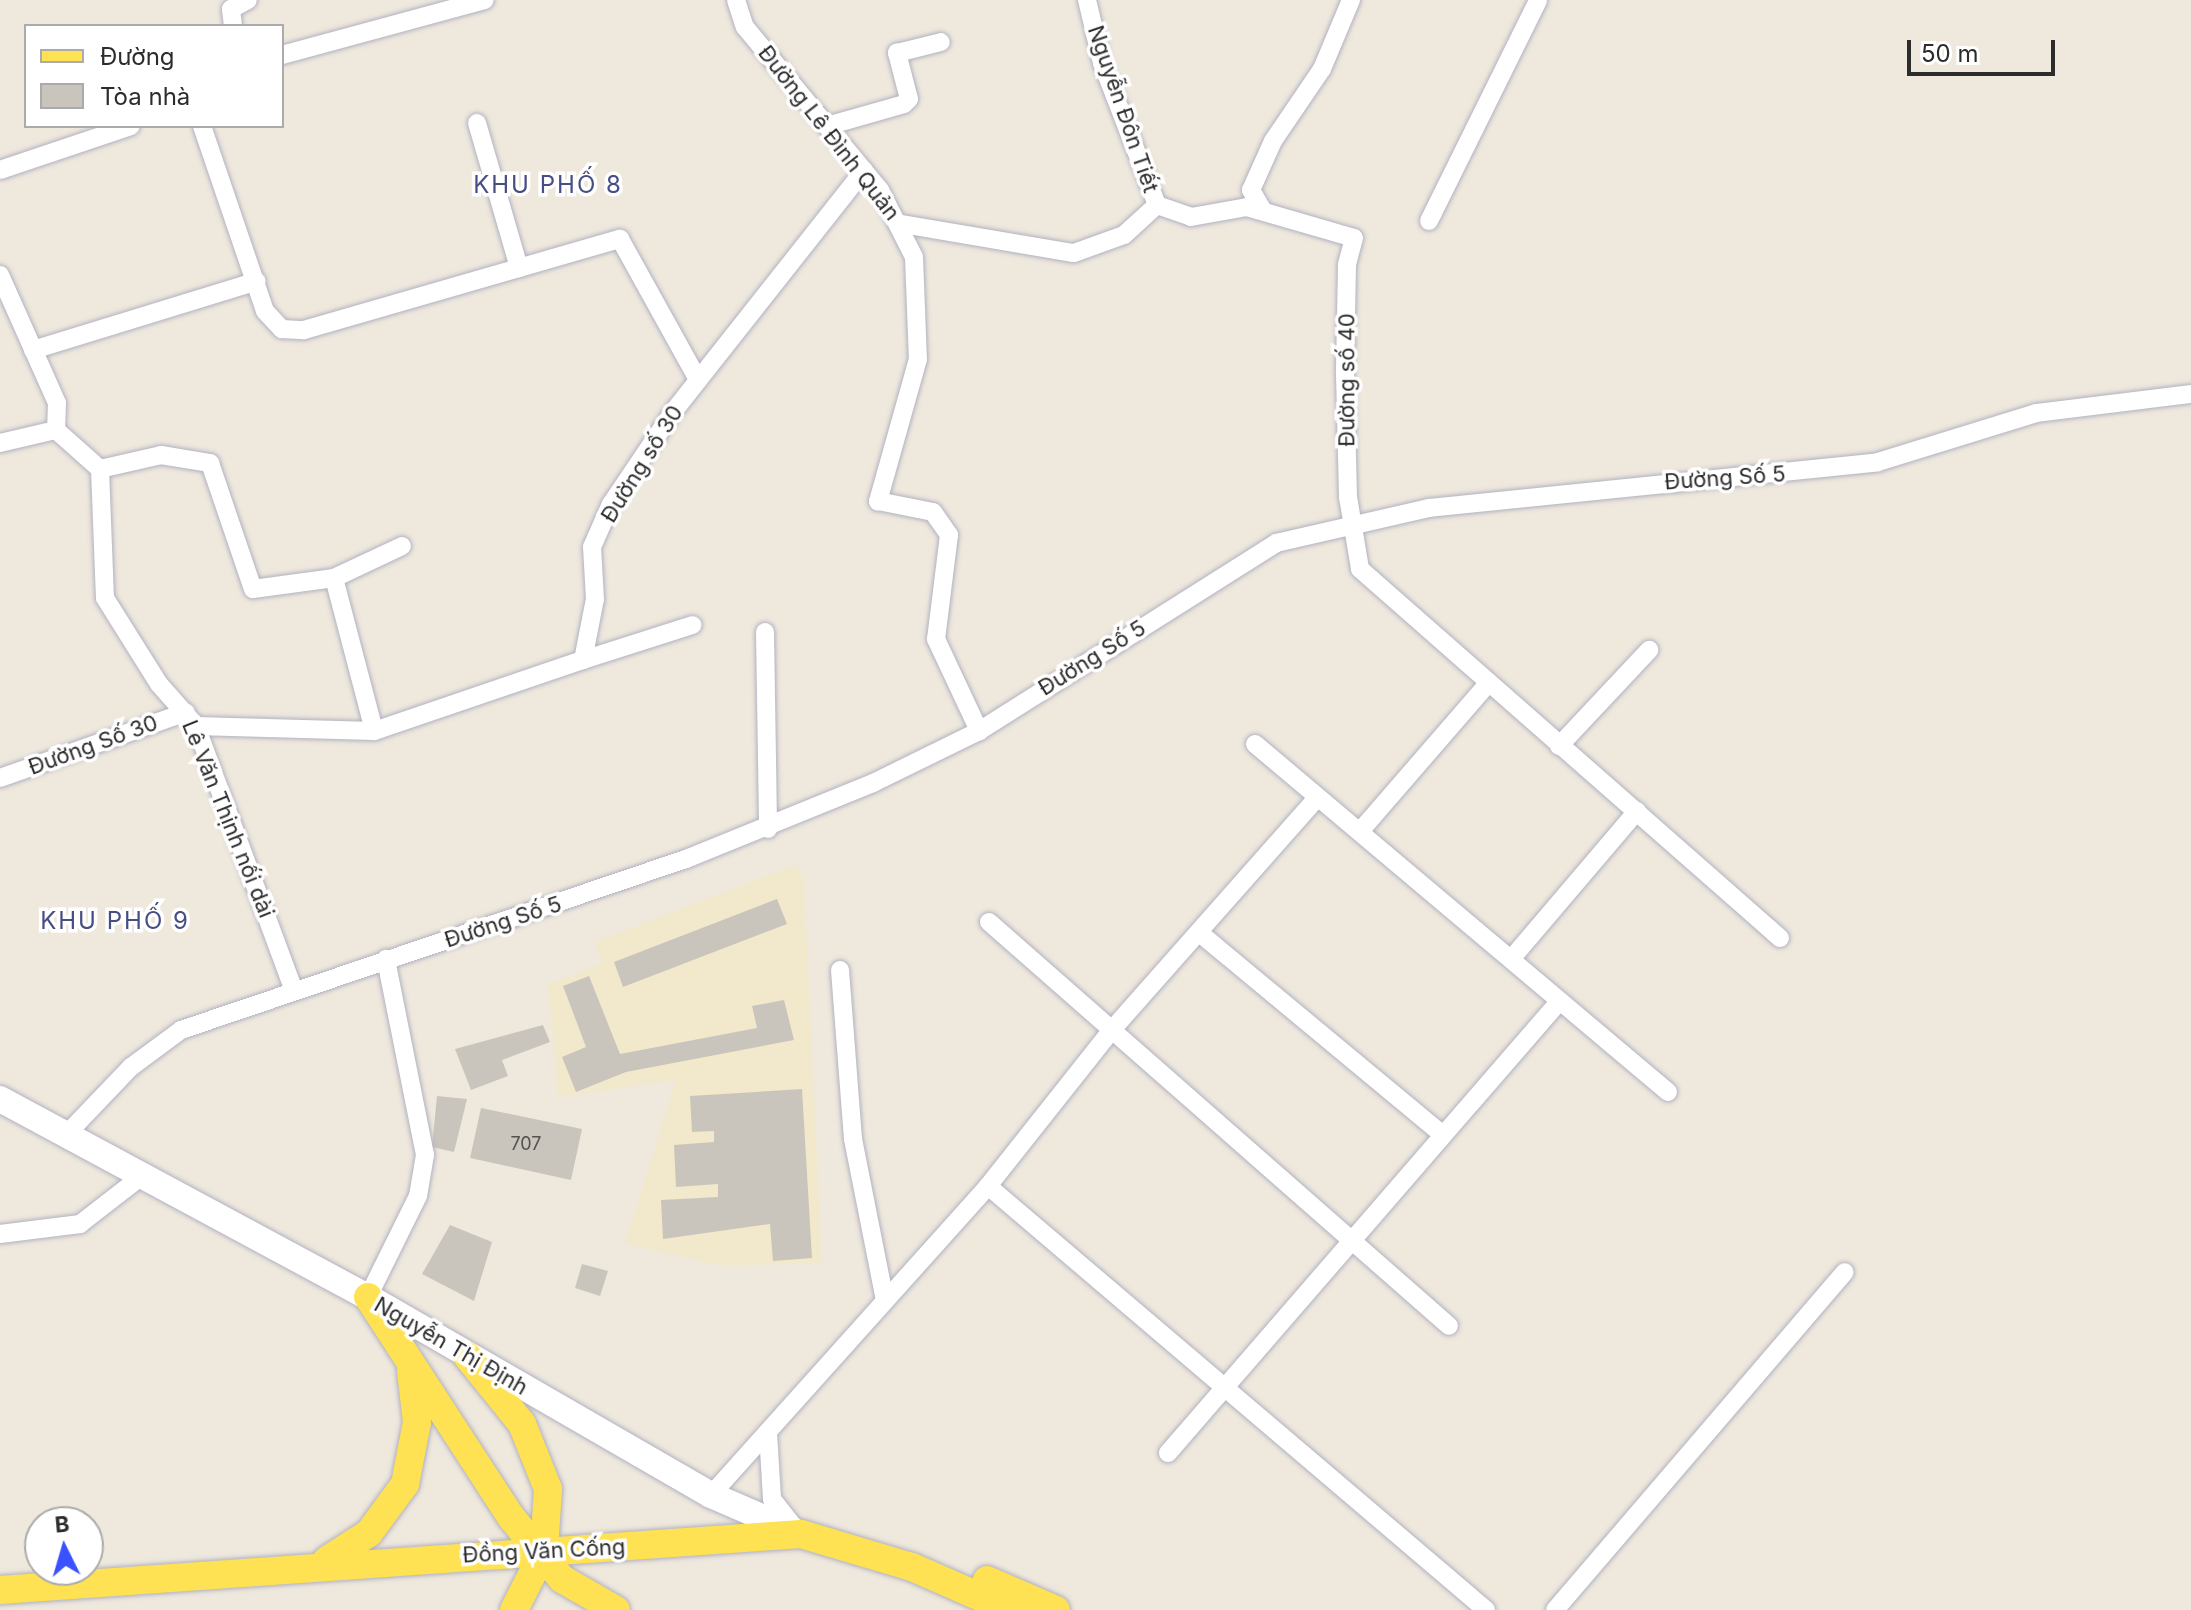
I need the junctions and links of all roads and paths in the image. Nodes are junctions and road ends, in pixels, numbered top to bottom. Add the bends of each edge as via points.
1 (248, 0) edge
2 (485, 0) edge
3 (736, 0) edge
4 (1087, 0) edge
5 (1351, 0) edge
6 (1538, 0) edge
7 (233, 24) edge
8 (941, 42) dead end
9 (284, 54) edge
10 (477, 123) dead end
11 (827, 126) junction
12 (125, 128) edge
13 (203, 128) edge
14 (0, 170) edge
15 (864, 170) junction
16 (1157, 205) junction
17 (1262, 209) junction
18 (1429, 221) dead end
19 (902, 224) junction
20 (1354, 238) joint
21 (519, 268) junction
22 (0, 275) edge
23 (257, 281) junction
24 (33, 350) junction
25 (698, 380) junction
26 (2191, 394) edge
27 (56, 430) junction
28 (0, 443) edge
29 (100, 469) junction
30 (1351, 524) junction
31 (402, 546) dead end
32 (334, 578) junction
33 (693, 625) dead end
34 (765, 632) dead end
35 (1649, 650) dead end
36 (583, 660) junction
37 (1486, 686) junction
38 (191, 719) junction
39 (374, 731) junction
40 (979, 731) junction
41 (1255, 744) dead end
42 (1559, 746) junction
43 (0, 778) edge
44 (1315, 800) junction
45 (1637, 811) junction
46 (768, 829) junction
47 (1362, 829) junction
48 (989, 922) dead end
49 (1202, 935) junction
50 (1780, 938) dead end
51 (1512, 958) junction
52 (386, 959) junction
53 (840, 970) dead end
54 (292, 986) junction
55 (1557, 1004) junction
56 (1110, 1032) junction
57 (1668, 1092) dead end
58 (0, 1099) edge
59 (1443, 1135) junction
60 (64, 1137) junction
61 (138, 1179) junction
62 (988, 1186) junction
63 (0, 1234) edge
64 (1348, 1244) junction
65 (1845, 1272) dead end
66 (368, 1297) junction
67 (885, 1300) junction
68 (1449, 1326) dead end
69 (407, 1351) junction
70 (467, 1356) junction
71 (1224, 1391) junction
72 (768, 1433) junction
73 (1168, 1453) dead end
74 (711, 1495) junction
75 (801, 1534) junction
76 (544, 1551) junction
77 (300, 1566) junction
78 (912, 1567) junction
79 (0, 1577) edge
80 (0, 1590) edge
81 (514, 1610) edge
82 (616, 1610) edge
83 (1010, 1610) edge
84 (1056, 1610) edge
85 (1486, 1610) edge
86 (1555, 1610) edge

1 - 7 street via 231,9
2 - 9 street
3 - 11 street, Đường Lê Đình Quản via 745,27
4 - 16 street, Nguyễn Đôn Tiết via 1102,63
5 - 17 street via 1322,69 1273,141 1251,190
6 - 18 street
8 - 11 street via 897,53 909,99 904,104
10 - 21 street
11 - 15 street, Đường Lê Đình Quản
12 - 14 street
13 - 23 street
15 - 19 street, Đường Lê Đình Quản
15 - 25 street, Đường số 30
16 - 17 street, Nguyễn Đôn Tiết via 1191,217
16 - 19 street via 1124,235 1074,253
17 - 20 street, Nguyễn Đôn Tiết
19 - 40 street, Đường Lê Đình Quản via 914,257 918,359 878,501 933,512 949,535 936,639
20 - 30 street, Đường số 40 via 1347,265
21 - 23 street via 304,330 282,329 265,311
21 - 25 street via 620,239
22 - 24 street
23 - 24 street
24 - 27 street via 57,403
25 - 36 street, Đường số 30 via 611,504 592,547 595,599
26 - 30 street, Đường Số 5 via 2036,413 1878,462 1613,485
27 - 28 street
27 - 29 street
29 - 32 street via 191,455 210,463 253,589
29 - 38 street, Lê Văn Thịnh nối dài via 109,551 105,598 159,684
30 - 37 street, Đường số 40 via 1360,569
30 - 40 street, Đường Số 5 via 1276,543
31 - 32 street
32 - 39 street
33 - 36 street
34 - 46 street
35 - 42 street
36 - 39 street
37 - 42 street, Đường số 40
37 - 47 street
38 - 39 street
38 - 43 street, Đường Số 30
38 - 54 street, Lê Văn Thịnh nối dài
40 - 46 street, Đường Số 5
41 - 44 street
42 - 45 street, Đường số 40
44 - 47 street
44 - 49 street
45 - 50 street, Đường số 40
45 - 51 street
46 - 52 street, Đường Số 5
47 - 51 street
48 - 56 street
49 - 56 street
49 - 59 street
51 - 55 street
52 - 54 street, Đường Số 5
52 - 66 street via 425,1155 418,1196
53 - 67 street via 853,1139
54 - 60 street, Đường Số 5 via 181,1030 131,1067
55 - 57 street
55 - 59 street
56 - 62 street
56 - 64 street
58 - 60 main road, Nguyễn Thị Định
59 - 64 street
60 - 61 main road, Nguyễn Thị Định
61 - 63 street via 80,1224
61 - 66 main road, Nguyễn Thị Định
62 - 67 street
62 - 71 street
64 - 68 street
64 - 71 street
65 - 86 street
66 - 69 main road
66 - 70 main road, Nguyễn Thị Định
67 - 72 street
69 - 76 main road via 511,1517
69 - 77 main road via 417,1422 405,1484 369,1533 342,1555
70 - 74 main road, Nguyễn Thị Định
70 - 76 main road via 535,1452 548,1489
71 - 73 street
71 - 85 street
72 - 74 street
72 - 75 street via 772,1499
74 - 75 main road, Nguyễn Thị Định
75 - 76 main road, Đồng Văn Cống
75 - 78 main road, Nguyễn Thị Định
76 - 77 main road, Đồng Văn Cống
76 - 81 main road
76 - 82 main road via 562,1579
77 - 79 main road, Đồng Văn Cống via 271,1558
77 - 80 main road, Đồng Văn Cống
78 - 83 main road, Nguyễn Thị Định
78 - 84 main road, Nguyễn Thị Định via 971,1574

